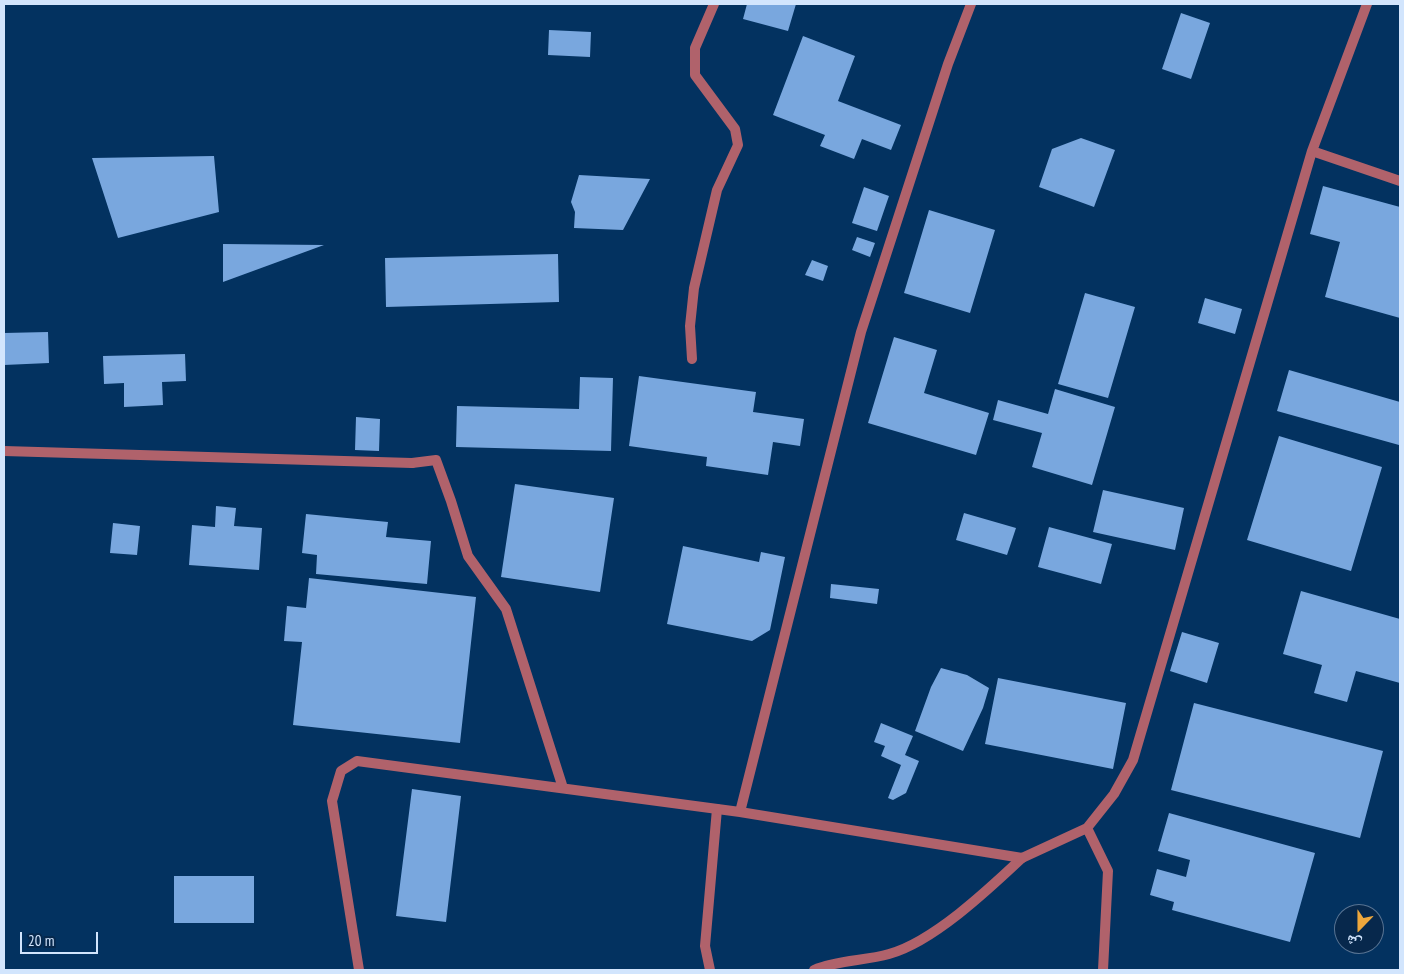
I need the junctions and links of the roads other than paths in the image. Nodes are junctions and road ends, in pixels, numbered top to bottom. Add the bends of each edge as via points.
1 (714, 4) edge
2 (971, 4) edge
3 (1367, 4) edge
4 (1312, 151) junction
5 (1400, 181) edge
6 (692, 359) dead end
7 (4, 451) edge
8 (563, 788) junction
9 (717, 809) junction
10 (740, 812) junction
11 (1087, 828) junction
12 (1022, 858) junction
13 (359, 970) edge
14 (710, 970) edge
15 (814, 970) edge
16 (1103, 970) edge

1 - 6 street via 695,48 694,75 735,129 738,145 717,190 694,288 690,326
2 - 10 street via 948,64 861,332
3 - 4 street
4 - 5 street
4 - 11 street via 1133,760 1114,794
7 - 8 street via 412,463 436,460 468,556 506,609
8 - 9 street
8 - 13 street via 357,760 341,771 332,801
9 - 10 street
9 - 14 street via 705,946
10 - 12 street
11 - 12 street
11 - 16 street via 1108,871
12 - 15 street via 981,897 915,944 890,954

